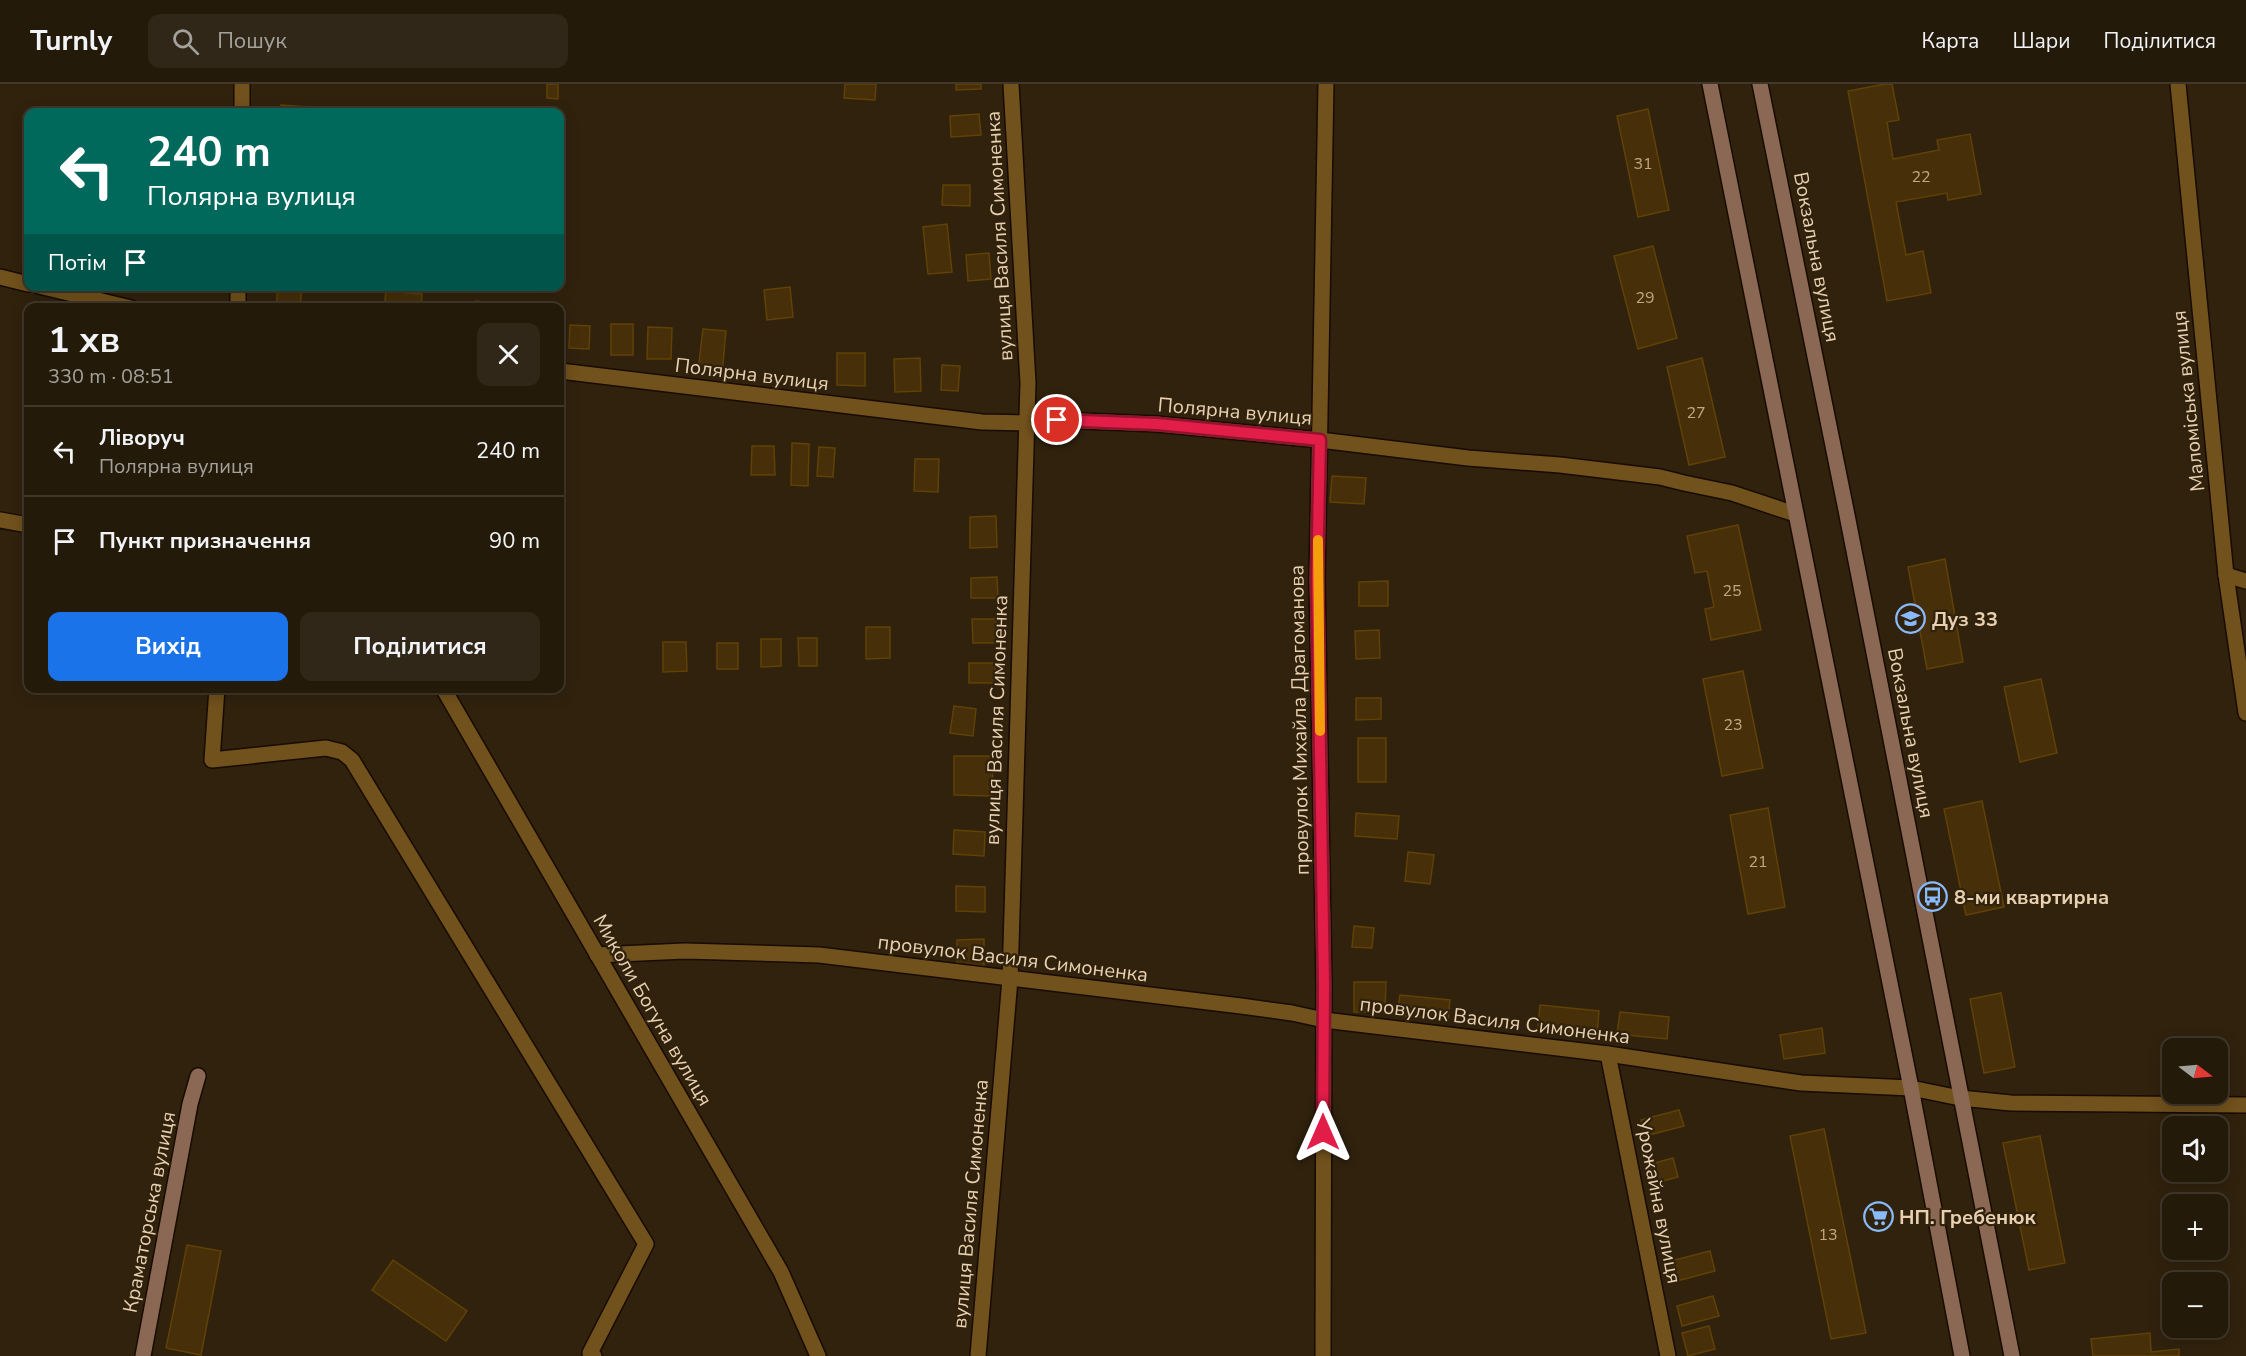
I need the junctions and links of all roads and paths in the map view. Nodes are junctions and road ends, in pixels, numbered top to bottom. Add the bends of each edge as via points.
1 (242, 84) edge
2 (1011, 84) edge
3 (1326, 84) edge
4 (1710, 84) edge
5 (1760, 84) edge
6 (2178, 84) edge
7 (242, 108) edge
8 (0, 278) edge
9 (24, 283) edge
10 (60, 291) edge
11 (110, 303) edge
12 (564, 372) edge
13 (1026, 423) junction
14 (1320, 440) junction
15 (1795, 514) junction
16 (0, 520) edge
17 (24, 524) edge
18 (2226, 575) junction
19 (2246, 581) edge
20 (217, 693) edge
21 (446, 693) edge
22 (2246, 713) edge
23 (597, 955) junction
24 (1010, 979) junction
25 (1324, 1020) junction
26 (1608, 1054) junction
27 (198, 1076) dead end
28 (1911, 1088) junction
29 (1960, 1098) junction
30 (2246, 1105) edge
31 (143, 1356) edge
32 (594, 1356) edge
33 (818, 1356) edge
34 (978, 1356) edge
35 (1323, 1356) edge
36 (1668, 1356) edge
37 (1962, 1356) edge
38 (2012, 1356) edge

1 - 7 street
2 - 13 street, вулиця Василя Симоненка via 1028,383
3 - 14 street, провулок Михайла Драгоманова
4 - 15 street
5 - 29 street, Вокзальна вулиця
6 - 18 street, Маломіська вулиця
8 - 9 street
10 - 11 street
12 - 13 street, Полярна вулиця via 920,416
13 - 14 street, Полярна вулиця via 1057,420 1157,424
13 - 24 street, вулиця Василя Симоненка
14 - 15 street, Полярна вулиця via 1660,477 1732,493
14 - 25 street, провулок Михайла Драгоманова via 1317,579
15 - 28 street
16 - 17 street
18 - 19 street
18 - 22 street, Маломіська вулиця
20 - 32 street via 212,760 326,748 342,752 352,760 646,1244 590,1353
21 - 23 street, Миколи Богуна вулиця
23 - 24 street, провулок Василя Симоненка via 685,951 819,955
23 - 33 street, Миколи Богуна вулиця via 781,1272
24 - 25 street, провулок Василя Симоненка via 1241,1006
24 - 34 street, вулиця Василя Симоненка
25 - 26 street, провулок Василя Симоненка
25 - 35 street, провулок Михайла Драгоманова
26 - 28 street, провулок Василя Симоненка via 1801,1083
26 - 36 street, Урожайна вулиця
27 - 31 street, Краматорська вулиця
28 - 29 street, провулок Василя Симоненка
28 - 37 street
29 - 30 street, провулок Василя Симоненка via 2011,1103
29 - 38 street, Вокзальна вулиця

